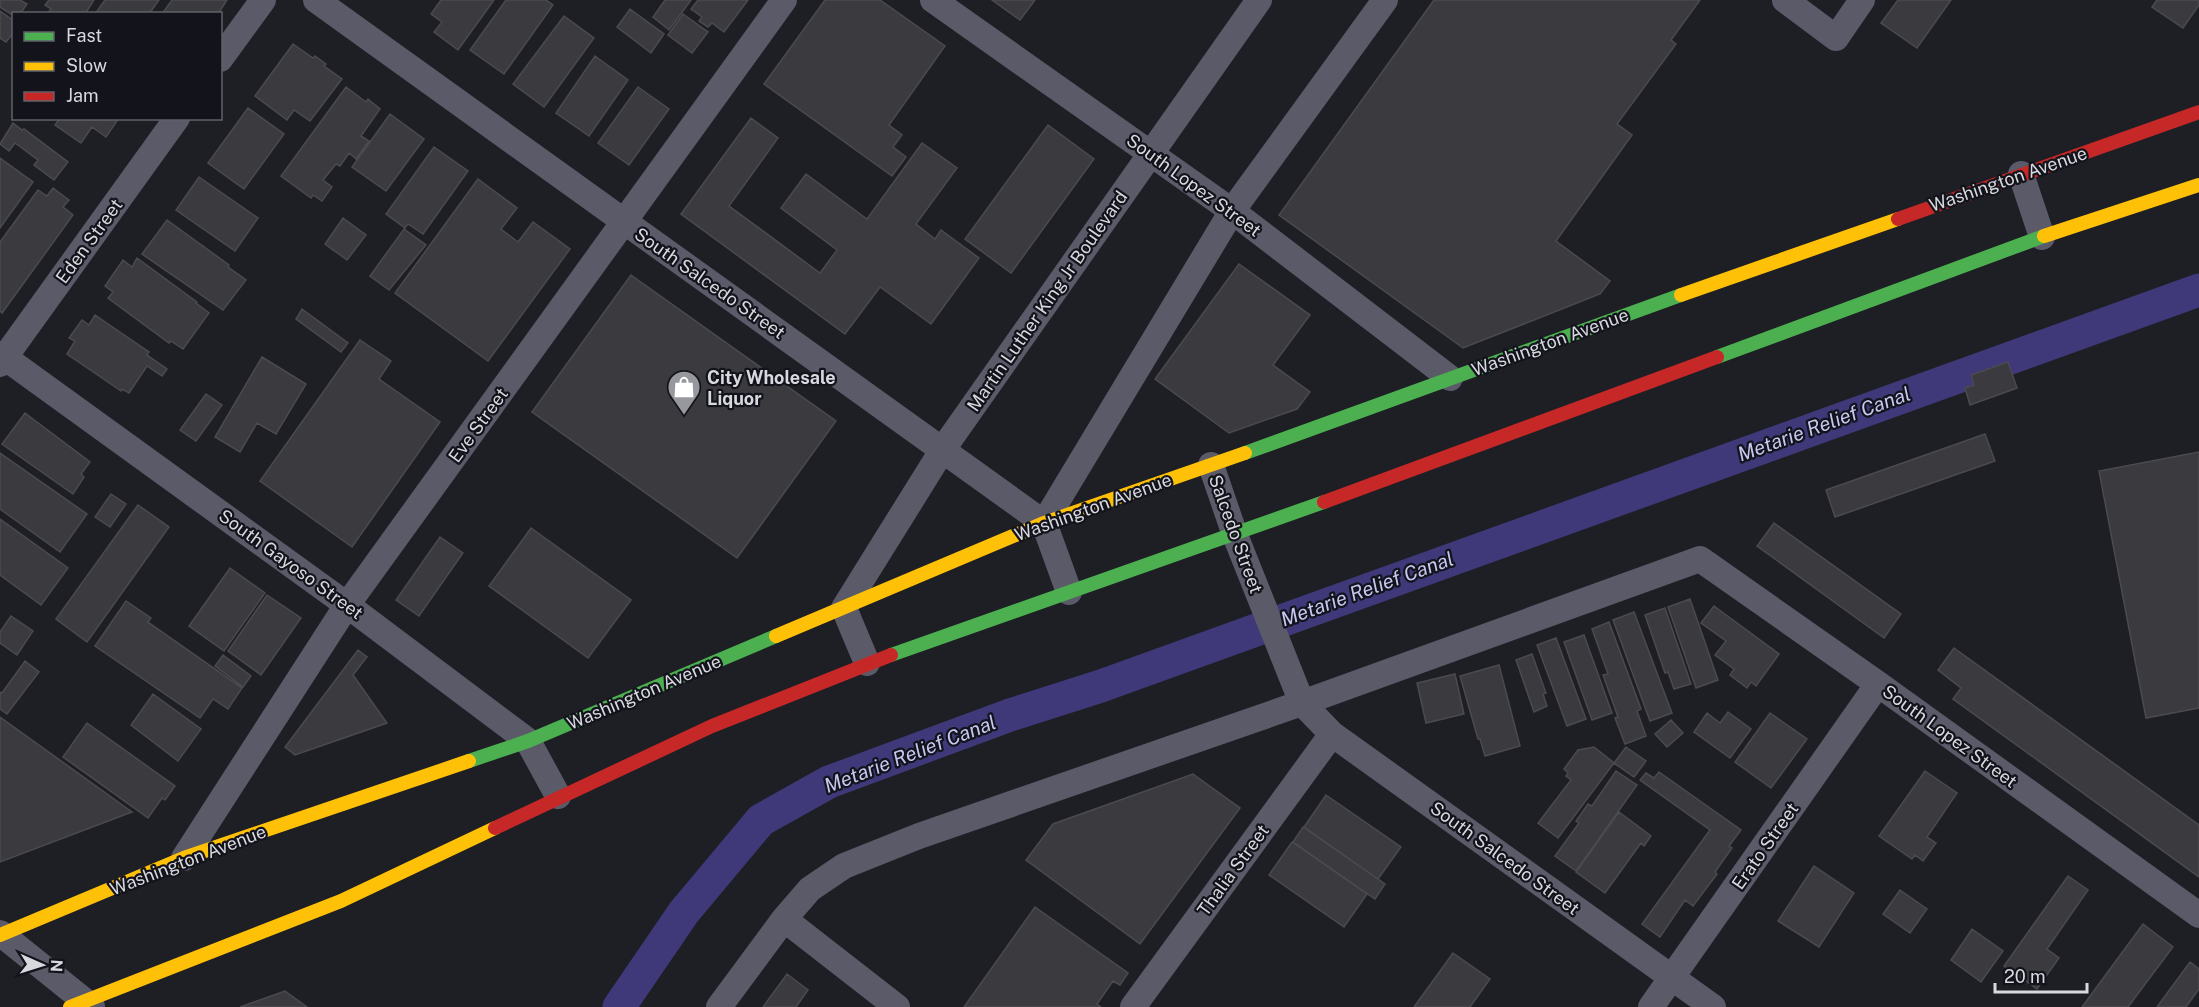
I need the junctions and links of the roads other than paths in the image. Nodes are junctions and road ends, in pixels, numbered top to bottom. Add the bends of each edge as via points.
1 (263, 0) edge
2 (316, 0) edge
3 (784, 0) edge
4 (933, 0) edge
5 (1259, 0) edge
6 (1385, 0) edge
7 (1785, 0) edge
8 (1862, 0) edge
9 (222, 56) edge
10 (2199, 112) edge
11 (176, 120) edge
12 (1151, 153) junction
13 (2022, 174) junction
14 (2199, 185) edge
15 (1232, 211) junction
16 (624, 223) junction
17 (2042, 237) junction
18 (2, 358) edge
19 (1450, 378) junction
20 (943, 449) junction
21 (1211, 465) junction
22 (1044, 523) junction
23 (1235, 535) junction
24 (1069, 592) junction
25 (347, 605) junction
26 (844, 608) junction
27 (867, 663) junction
28 (1878, 684) junction
29 (1302, 703) junction
30 (1332, 734) junction
31 (528, 741) junction
32 (558, 796) junction
33 (184, 858) junction
34 (2199, 915) edge
35 (784, 919) junction
36 (1, 934) edge
37 (1672, 977) junction
38 (82, 1005) edge
39 (719, 1007) edge
40 (897, 1007) edge
41 (1133, 1007) edge
42 (1651, 1007) edge
43 (1713, 1007) edge

1 - 9 street
2 - 16 street, South Salcedo Street
3 - 16 street, Eve Street
4 - 12 street, South Lopez Street
5 - 12 street, Martin Luther King Jr Boulevard
6 - 15 street
7 - 8 street via 1836,38
10 - 13 street, Washington Avenue
11 - 18 street, Eden Street
12 - 15 street, South Lopez Street
12 - 20 street, Martin Luther King Jr Boulevard
13 - 17 street
13 - 19 street, Washington Avenue
14 - 17 street
15 - 19 street, South Lopez Street
15 - 22 street
16 - 20 street, South Salcedo Street
16 - 25 street, Eve Street
17 - 23 street
18 - 25 street, South Gayoso Street
19 - 21 street, Washington Avenue
20 - 22 street, South Salcedo Street
20 - 26 street, Martin Luther King Jr Boulevard
21 - 22 street, Washington Avenue
21 - 23 street, Salcedo Street
22 - 24 street
22 - 26 street, Washington Avenue
23 - 24 street
23 - 29 street, Salcedo Street
24 - 27 street
25 - 31 street, South Gayoso Street
25 - 33 street, Eve Street
26 - 27 street
26 - 31 street, Washington Avenue
27 - 32 street via 712,726
28 - 29 street, South Lopez Street via 1700,559
28 - 34 street, South Lopez Street
28 - 37 street, Erato Street
29 - 30 street, South Salcedo Street
29 - 35 street via 919,836 844,866 810,889
30 - 37 street, South Salcedo Street
30 - 41 street, Thalia Street
31 - 32 street, South Gayoso Street
31 - 33 street, Washington Avenue
32 - 38 street via 341,901
33 - 36 street, Washington Avenue
35 - 39 street
35 - 40 street
36 - 38 street
37 - 42 street, Erato Street
37 - 43 street, South Salcedo Street

